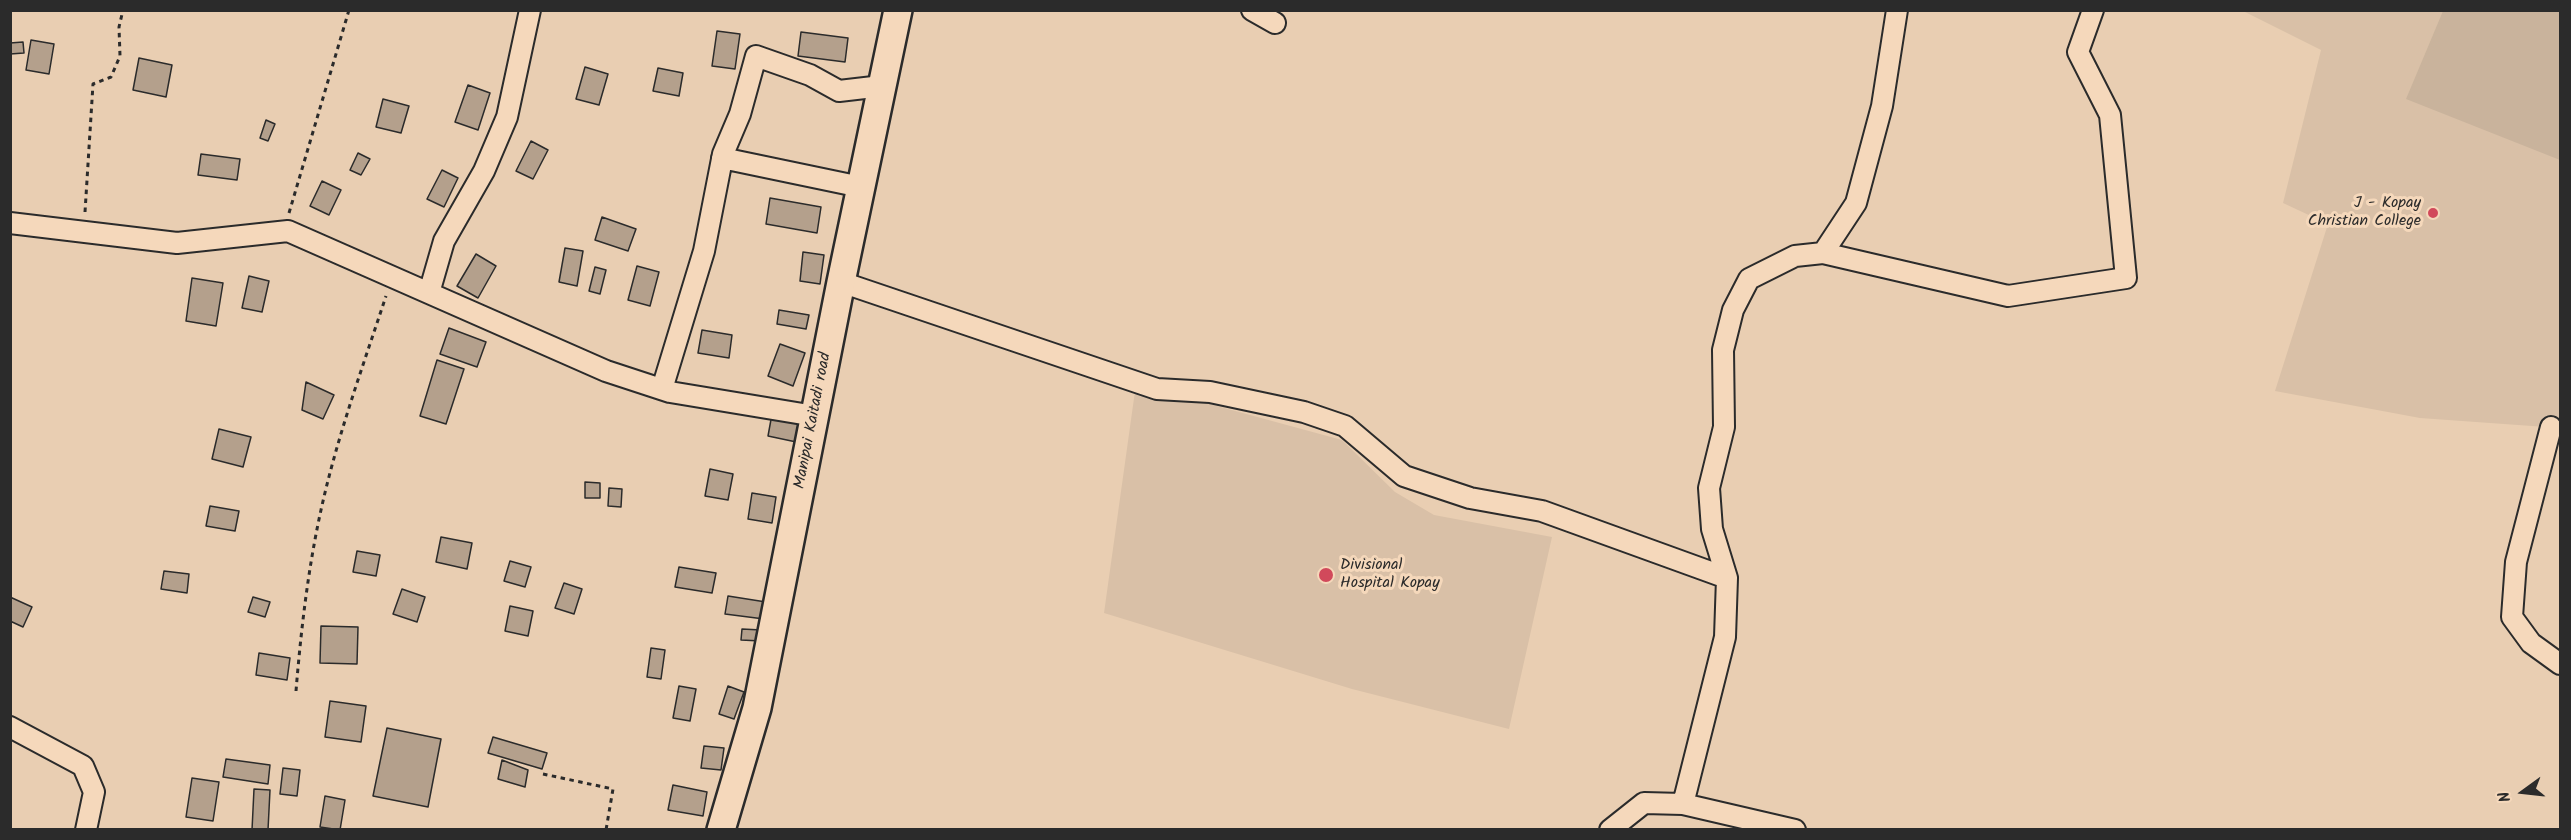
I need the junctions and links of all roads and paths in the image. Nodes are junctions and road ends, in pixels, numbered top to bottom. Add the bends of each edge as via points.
1 (123, 10) edge
2 (348, 10) edge
3 (530, 10) edge
4 (898, 10) edge
5 (1252, 10) edge
6 (1897, 10) edge
7 (2094, 10) edge
8 (1275, 23) dead end
9 (882, 86) junction
10 (722, 158) junction
11 (861, 187) junction
12 (10, 224) edge
13 (84, 232) junction
14 (284, 232) junction
15 (1823, 253) junction
16 (392, 277) junction
17 (841, 282) junction
18 (429, 293) junction
19 (662, 389) junction
20 (815, 416) junction
21 (2550, 427) dead end
22 (1727, 578) junction
23 (2560, 664) edge
24 (296, 691) dead end
25 (10, 727) edge
26 (543, 774) dead end
27 (1683, 804) junction
28 (86, 830) edge
29 (606, 830) edge
30 (722, 830) edge
31 (1610, 830) edge
32 (1795, 830) edge

1 - 13 path via 120,56 111,77 93,84
2 - 14 path
3 - 18 street via 507,117 484,171 444,241
4 - 9 main road, Manipai Kaitadi road
5 - 8 street
6 - 15 street via 1882,106 1857,203
7 - 15 street via 2078,52 2109,115 2126,278 2008,296
9 - 10 street via 839,91 810,75 756,57 740,114
9 - 11 main road, Manipai Kaitadi road
10 - 11 street
10 - 19 street via 704,251
11 - 17 main road, Manipai Kaitadi road
12 - 13 street
13 - 14 street via 177,243
14 - 16 street
15 - 22 street via 1795,256 1749,279 1733,310 1723,350 1724,427 1709,488 1712,529
16 - 18 street
16 - 24 path via 321,510 301,627
17 - 20 main road, Manipai Kaitadi road
17 - 22 street via 1157,389 1210,392 1345,426 1404,476 1470,498 1542,511
18 - 19 street via 606,371
19 - 20 street
20 - 30 main road, Manipai Kaitadi road via 758,708
21 - 23 street via 2516,562 2512,616 2531,643
22 - 27 street via 1725,637
25 - 28 street via 83,766 94,792
26 - 29 path via 613,789
27 - 31 street via 1644,803
27 - 32 street

